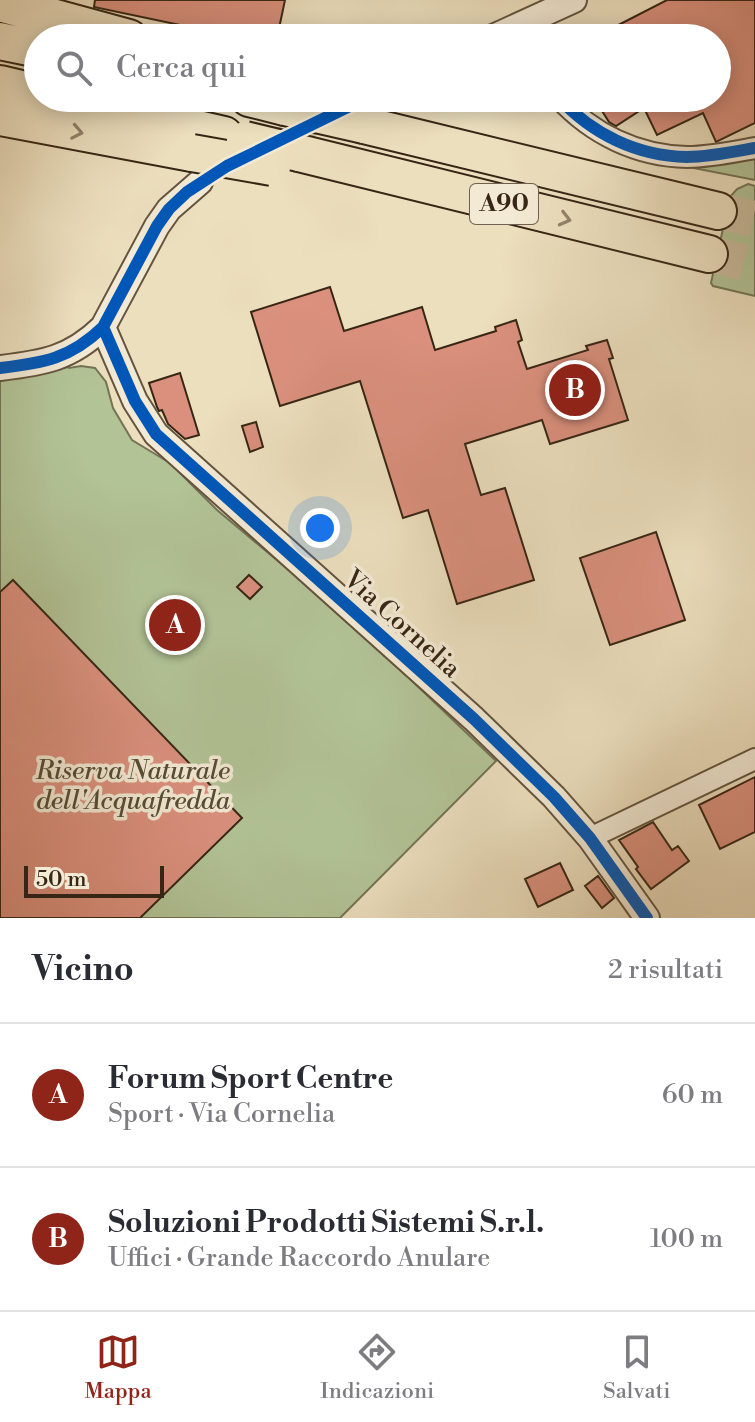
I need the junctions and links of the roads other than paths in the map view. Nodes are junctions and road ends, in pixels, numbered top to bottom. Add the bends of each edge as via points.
1 (574, 0) edge
2 (0, 3) edge
3 (77, 24) edge
4 (526, 24) edge
5 (0, 41) edge
6 (24, 46) edge
7 (0, 84) edge
8 (24, 90) edge
9 (123, 112) edge
10 (316, 112) edge
11 (352, 112) edge
12 (574, 112) edge
13 (0, 117) edge
14 (372, 121) junction
15 (755, 148) edge
16 (286, 160) junction
17 (196, 168) junction
18 (718, 211) tunnel mouth
19 (709, 254) tunnel mouth
20 (103, 327) junction
21 (0, 368) edge
22 (755, 759) edge
23 (590, 838) junction
24 (647, 918) edge

1 - 4 street
2 - 3 highway
5 - 6 highway
7 - 8 highway
9 - 16 highway, A90, bridge via 224,135
10 - 14 highway, bridge
11 - 14 highway
12 - 15 street via 608,137 643,150 686,157
13 -> 17 highway
14 - 18 highway, A90
16 - 17 highway, bridge
16 -> 19 highway, A90 via 406,180
17 - 20 street via 157,226
20 - 21 street via 78,348 55,358
20 - 23 street, Via Cornelia via 135,401 156,434 474,719
22 - 23 street
23 - 24 street, Via Cornelia

